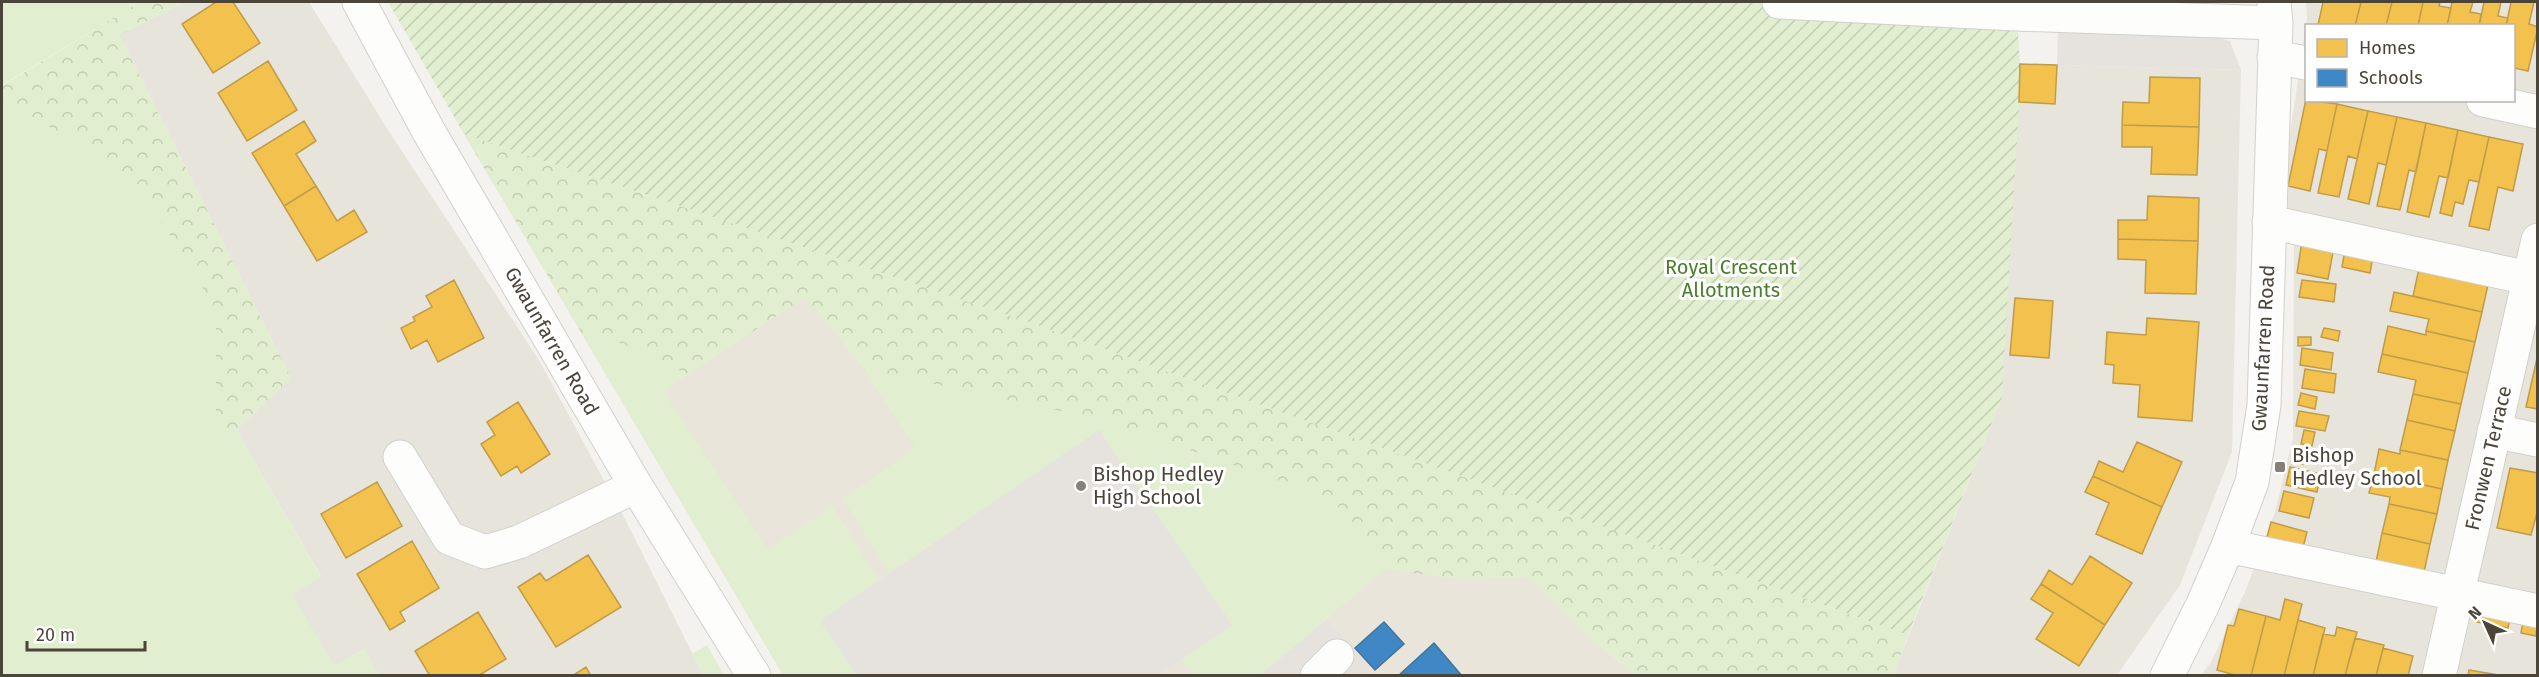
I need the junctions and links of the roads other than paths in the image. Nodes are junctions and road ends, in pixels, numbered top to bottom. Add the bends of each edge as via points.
1 (359, 2) edge
2 (1779, 2) edge
3 (2275, 12) edge
4 (2274, 57) junction
5 (2305, 63) edge
6 (2492, 102) edge
7 (2538, 112) edge
8 (2269, 222) junction
9 (2538, 240) edge
10 (2533, 279) edge
11 (2494, 431) junction
12 (2538, 441) edge
13 (400, 457) dead end
14 (636, 486) junction
15 (2229, 546) junction
16 (2457, 596) junction
17 (2538, 611) edge
18 (754, 675) edge
19 (2167, 675) edge
20 (2439, 675) edge

1 - 14 street, Gwaunfarren Road via 429,132
2 - 3 street via 2016,14
3 - 4 street, Gwaunfarren Road
4 - 5 street
4 - 8 street, Gwaunfarren Road
6 - 7 street
8 - 10 street
8 - 15 street, Gwaunfarren Road via 2264,405 2252,482
9 - 10 street, Fronwen Terrace
10 - 11 street, Fronwen Terrace
11 - 12 street
11 - 16 street, Fronwen Terrace
13 - 14 street via 449,538 485,552 519,542
14 - 18 street, Gwaunfarren Road
15 - 16 street
15 - 19 street, Gwaunfarren Road
16 - 17 street
16 - 20 street, Fronwen Terrace

